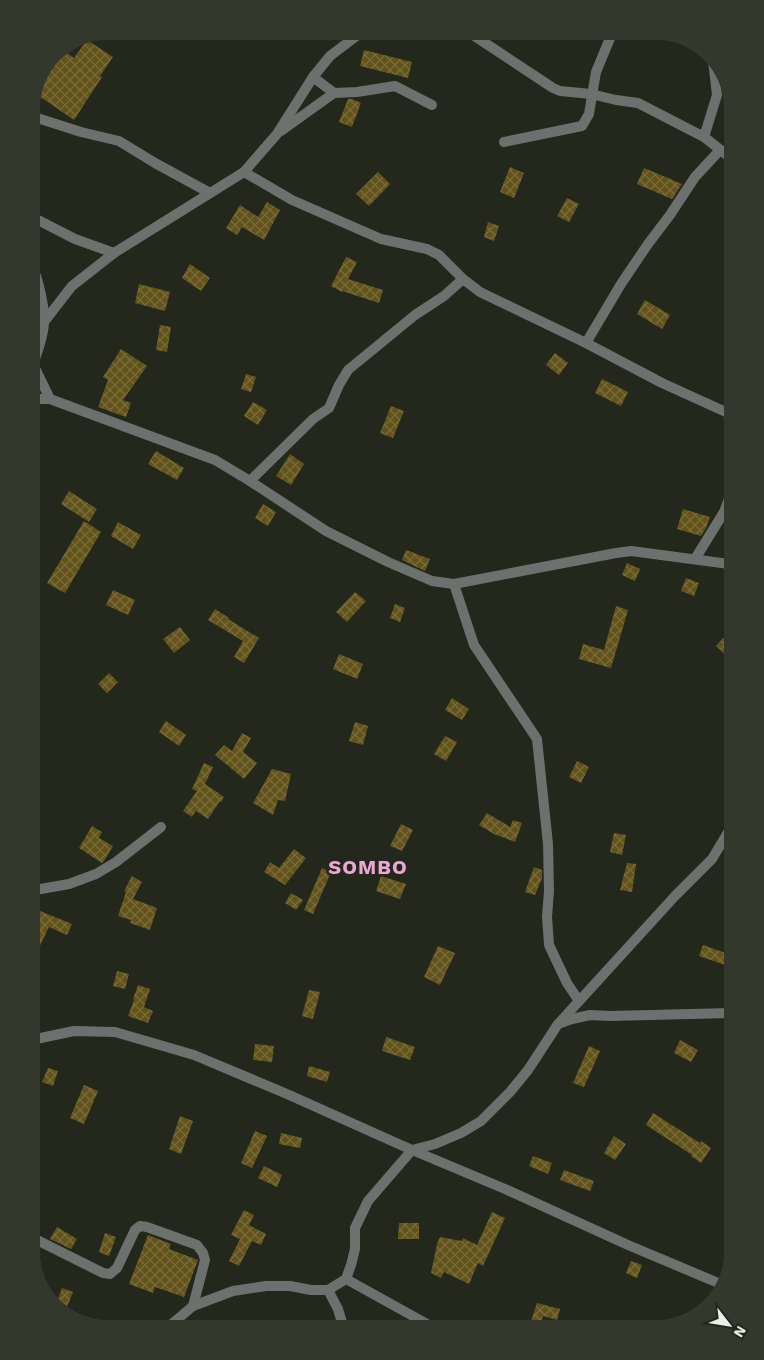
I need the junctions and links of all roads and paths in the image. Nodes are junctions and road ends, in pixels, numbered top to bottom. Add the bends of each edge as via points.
1 (351, 40) edge
2 (481, 40) edge
3 (609, 40) edge
4 (313, 77) junction
5 (716, 77) edge
6 (334, 93) junction
7 (591, 94) junction
8 (432, 105) dead end
9 (40, 119) edge
10 (276, 134) junction
11 (704, 137) junction
12 (504, 142) dead end
13 (724, 152) edge
14 (244, 172) junction
15 (210, 193) junction
16 (40, 221) edge
17 (114, 253) junction
18 (464, 279) junction
19 (40, 293) edge
20 (44, 322) junction
21 (586, 343) junction
22 (40, 344) edge
23 (40, 378) edge
24 (40, 399) edge
25 (50, 399) junction
26 (724, 411) edge
27 (250, 481) junction
28 (724, 512) edge
29 (695, 559) junction
30 (724, 564) edge
31 (454, 584) junction
32 (161, 827) dead end
33 (724, 839) edge
34 (40, 889) edge
35 (579, 1001) junction
36 (724, 1013) edge
37 (558, 1024) junction
38 (40, 1038) edge
39 (412, 1150) junction
40 (40, 1241) edge
41 (346, 1279) junction
42 (717, 1282) edge
43 (328, 1290) junction
44 (193, 1306) junction
45 (176, 1320) edge
46 (342, 1320) edge
47 (420, 1320) edge

1 - 4 street via 330,56
2 - 7 street via 560,92
3 - 7 street
4 - 6 street
4 - 10 street
5 - 11 street via 717,95
6 - 8 street via 395,86
6 - 10 street
7 - 11 street via 638,103
7 - 12 street via 589,114 582,126
9 - 15 street via 119,141
10 - 14 street
11 - 13 street
13 - 21 street via 695,177 621,284
14 - 15 street
14 - 18 street via 292,200 381,239 427,249 439,255
15 - 17 street
16 - 17 street via 75,239
17 - 20 street via 72,286
18 - 21 street via 480,292
18 - 27 street via 348,370 329,408 313,419
19 - 20 street
20 - 22 street
21 - 26 street
23 - 25 street
24 - 25 street
25 - 27 street via 215,460
27 - 31 street via 326,531 432,581
28 - 29 street
29 - 30 street
29 - 31 street via 631,551
31 - 35 street via 474,645 537,739 548,844 549,945
32 - 34 street via 96,874 69,884
33 - 35 street via 712,859
35 - 37 street
36 - 37 street via 590,1015
37 - 39 street via 528,1070 481,1121 435,1144
38 - 39 street via 74,1031 115,1032 194,1056
39 - 41 street via 360,1215
39 - 42 street
40 - 44 street via 110,1274 117,1268 140,1226 197,1245 205,1260
41 - 43 street
41 - 47 street
43 - 44 street via 266,1286 233,1291
43 - 46 street
44 - 45 street

